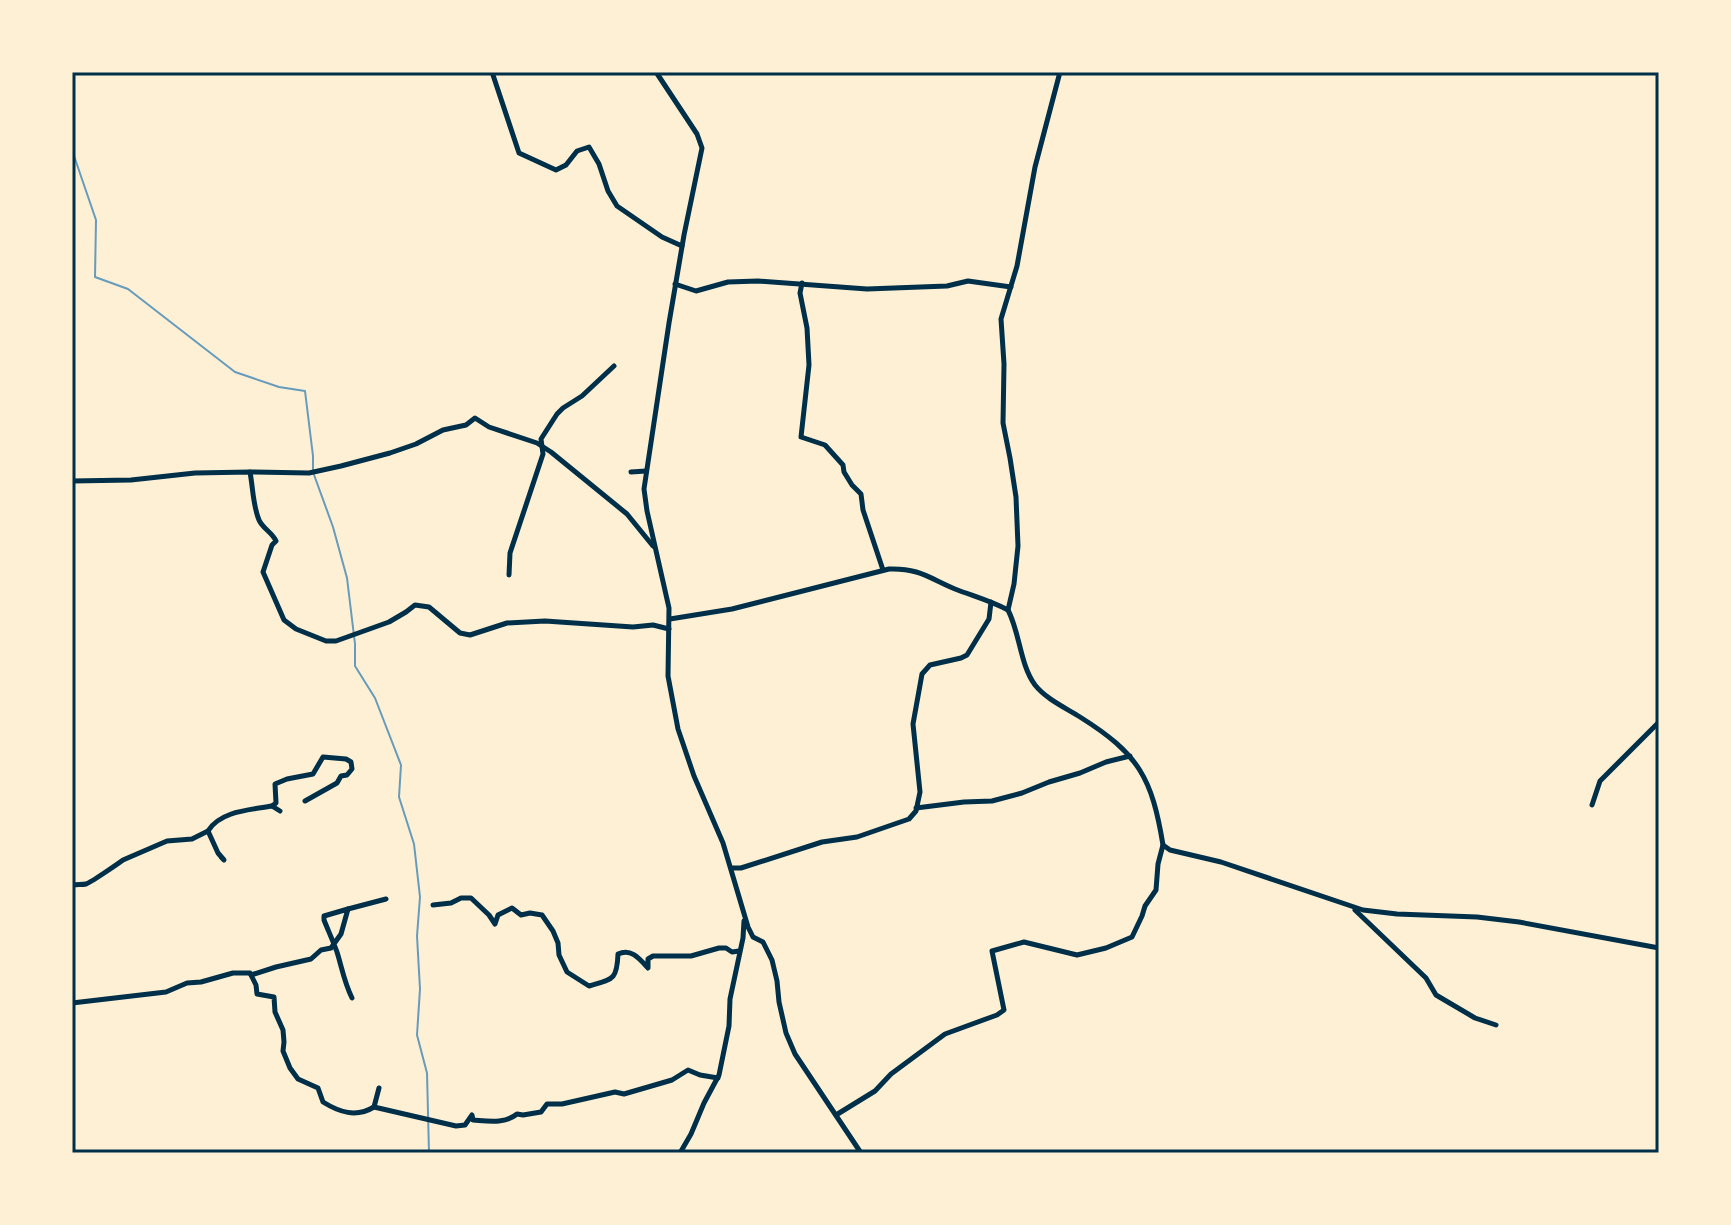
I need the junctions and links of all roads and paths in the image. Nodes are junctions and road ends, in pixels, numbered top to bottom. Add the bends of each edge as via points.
1 (492, 72) edge
2 (656, 72) edge
3 (1060, 72) edge
4 (682, 246) junction
5 (802, 283) junction
6 (675, 284) junction
7 (1011, 287) junction
8 (614, 366) dead end
9 (541, 445) junction
10 (646, 471) junction
11 (250, 472) junction
12 (631, 472) dead end
13 (72, 481) edge
14 (656, 550) junction
15 (883, 570) junction
16 (509, 575) dead end
17 (991, 602) junction
18 (1008, 610) junction
19 (670, 619) junction
20 (669, 629) junction
21 (1659, 722) edge
22 (1130, 756) junction
23 (305, 801) dead end
24 (1592, 805) dead end
25 (272, 806) junction
26 (916, 808) junction
27 (280, 811) dead end
28 (208, 831) junction
29 (1163, 845) junction
30 (221, 857) dead end
31 (731, 868) junction
32 (72, 885) edge
33 (386, 899) dead end
34 (433, 905) dead end
35 (1352, 906) junction
36 (348, 909) junction
37 (744, 916) junction
38 (334, 944) junction
39 (1659, 948) edge
40 (739, 951) junction
41 (251, 975) junction
42 (352, 998) dead end
43 (72, 1003) edge
44 (1496, 1025) dead end
45 (718, 1078) junction
46 (379, 1088) dead end
47 (374, 1107) junction
48 (836, 1115) junction
49 (680, 1153) edge
50 (861, 1153) edge

1 - 4 street via 519,153 556,170 589,147 617,206
2 - 4 street via 702,148
3 - 7 street
4 - 6 street
5 - 6 street via 728,282 696,291
5 - 7 street via 890,289 968,281
5 - 15 street via 809,365 801,437 825,445 861,494
6 - 10 street
7 - 18 street via 1001,319 1003,423 1018,546
8 - 9 street via 557,414
9 - 11 street via 475,418 390,453 319,471
9 - 14 street via 627,514
9 - 16 street via 542,457 510,553
10 - 12 street
10 - 14 street via 645,499
11 - 13 street
11 - 20 street via 261,525 276,541 264,574 284,620 323,640 336,641 389,622 415,605 429,607 470,635 507,623 545,621
14 - 19 street
15 - 17 street via 919,571
15 - 19 street
17 - 18 street
17 - 26 street via 989,619 967,655 930,665 922,674 913,724 920,792
18 - 22 street via 1035,686
19 - 20 street
20 - 31 street via 668,676 678,729
21 - 24 street via 1604,776
22 - 26 street via 992,801
22 - 29 street via 1152,794
23 - 25 street via 347,775 351,762 323,757 313,774 275,784
25 - 27 street
25 - 28 street via 224,817
26 - 31 street via 909,819 857,837
28 - 30 street via 224,860
28 - 32 street via 167,841 123,860 89,884
29 - 35 street
29 - 48 street via 1156,890 1132,937 1077,955 1024,942 992,951 1004,1010 945,1034
31 - 37 street
33 - 36 street
34 - 40 street via 471,898 495,924 498,915 512,908 521,915 542,915 567,972 589,986 609,981 618,954 625,951 648,968 653,956 691,956 719,948
35 - 39 street via 1519,922
35 - 44 street via 1426,978 1436,995
36 - 38 street
36 - 38 street via 324,916
37 - 40 street
37 - 48 street via 772,960 795,1054
38 - 41 street via 311,959
38 - 42 street
40 - 45 street
41 - 43 street via 233,973 166,992
41 - 47 street via 257,994 274,997 283,1051 298,1079 318,1088 323,1102 337,1111 366,1112
45 - 47 street via 688,1070 624,1094 547,1104 541,1112 500,1121 473,1120 472,1115 465,1125 456,1126
45 - 49 street
46 - 47 street
48 - 50 street

